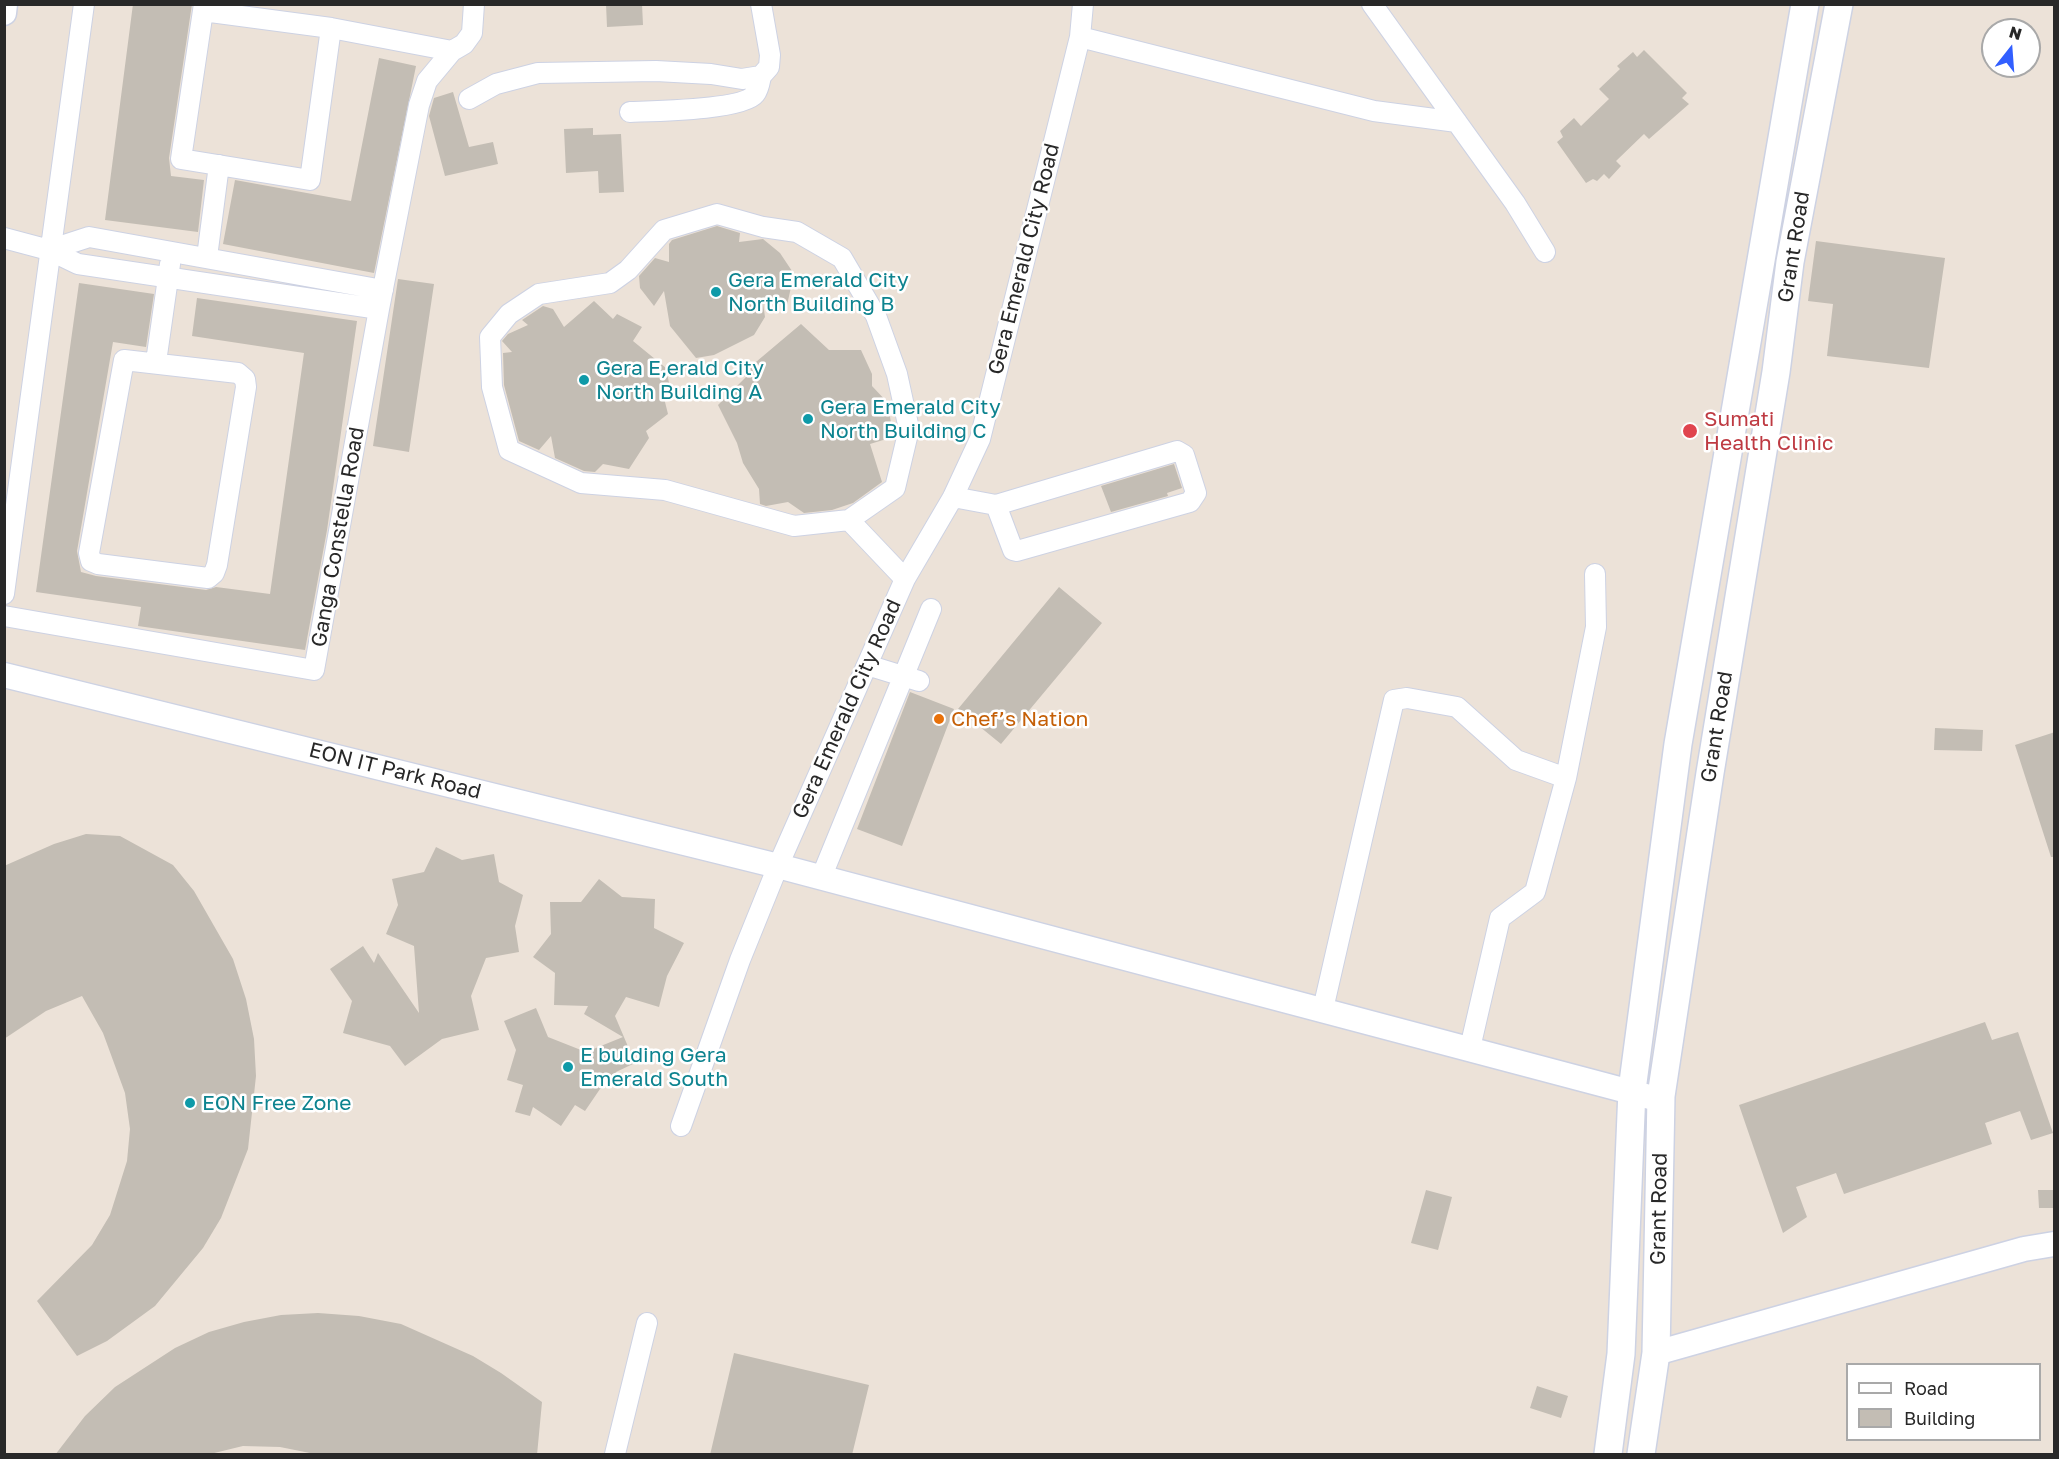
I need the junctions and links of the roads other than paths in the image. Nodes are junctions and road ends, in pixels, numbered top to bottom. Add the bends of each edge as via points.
1 (5, 4) edge
2 (84, 4) edge
3 (474, 4) edge
4 (760, 4) edge
5 (1083, 4) edge
6 (1372, 4) edge
7 (1805, 4) edge
8 (1839, 4) edge
9 (204, 8) edge
10 (4, 13) edge
11 (331, 28) junction
12 (1080, 37) junction
13 (452, 51) junction
14 (761, 76) junction
15 (470, 99) dead end
16 (630, 112) dead end
17 (1457, 122) junction
18 (219, 165) junction
19 (4, 238) edge
20 (50, 250) junction
21 (171, 252) junction
22 (1545, 252) dead end
23 (207, 257) junction
24 (170, 277) junction
25 (381, 299) junction
26 (156, 362) junction
27 (953, 497) junction
28 (996, 504) junction
29 (849, 519) junction
30 (1595, 574) dead end
31 (904, 579) junction
32 (4, 594) edge
33 (931, 609) dead end
34 (4, 616) edge
35 (867, 665) junction
36 (7, 677) edge
37 (911, 678) junction
38 (1566, 778) junction
39 (778, 866) junction
40 (821, 878) junction
41 (1323, 1009) junction
42 (1470, 1048) junction
43 (1632, 1090) junction
44 (1661, 1100) junction
45 (681, 1126) dead end
46 (2055, 1244) edge
47 (647, 1323) dead end
48 (1656, 1353) junction
49 (615, 1455) edge
50 (1608, 1455) edge
51 (1641, 1455) edge

1 - 10 street
2 - 20 street
3 - 13 street, Ganga Constella Road via 472,33
4 - 14 street via 770,55 769,67
5 - 12 street, Gera Emerald City Road
6 - 17 street
7 - 43 main road, Grant Road via 1678,744
8 - 44 main road, Grant Road via 1790,262
9 - 11 street
9 - 18 street via 181,159
11 - 13 street
11 - 18 street via 310,180
12 - 17 street via 1374,111
12 - 27 street, Gera Emerald City Road via 980,439
13 - 25 street, Ganga Constella Road via 427,81 419,105
14 - 15 street via 742,79 656,71 538,73 496,84
14 - 16 street via 756,93 749,99 720,106
17 - 22 street
18 - 23 street
19 - 20 street
20 - 21 street via 89,237
20 - 24 street via 78,264
20 - 32 street
21 - 23 street
21 - 24 street
23 - 25 street
24 - 25 street
24 - 26 street
25 - 34 street, Ganga Constella Road via 314,670
26 - 26 street via 124,360 89,553 91,561 98,564 208,578 217,565 245,379 238,373
27 - 28 street
27 - 31 street, Gera Emerald City Road
28 - 28 street via 1177,451 1184,455 1196,493 1190,502 1017,551
29 - 29 street via 895,488 909,429 897,374 871,307 842,258 797,232 717,214 664,230 628,270 610,283 539,294 509,314 490,337 492,387 508,450 580,483 664,490 794,526
29 - 31 street
30 - 38 street via 1596,627
31 - 35 street, Gera Emerald City Road
33 - 37 street
35 - 37 street
35 - 39 street, Gera Emerald City Road
36 - 39 street, EON IT Park Road
37 - 40 street
38 - 41 street via 1516,760 1457,707 1407,698 1394,700
38 - 42 street via 1535,892 1500,918
39 - 40 street, EON IT Park Road
39 - 45 street, Gera Emerald City Road
40 - 41 street, EON IT Park Road
41 - 42 street, EON IT Park Road
42 - 43 street, EON IT Park Road
43 - 44 street, EON IT Park Road
43 - 50 main road, Grant Road via 1621,1354
44 - 48 main road, Grant Road
46 - 48 street via 2024,1249
47 - 49 street
48 - 51 main road, Grant Road

